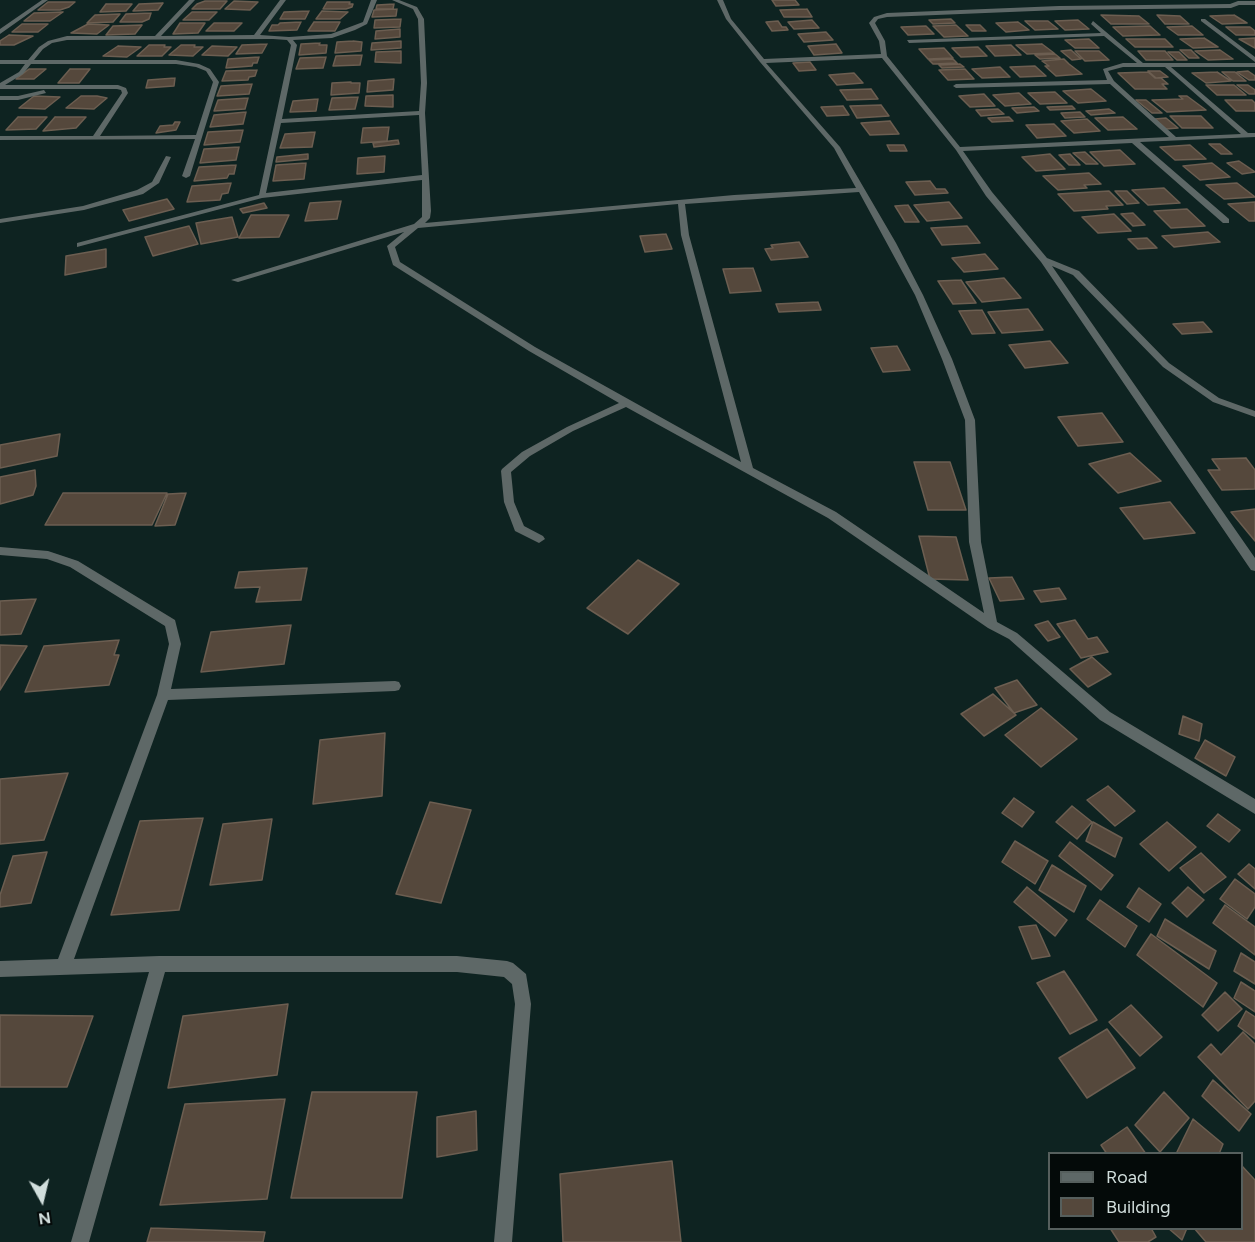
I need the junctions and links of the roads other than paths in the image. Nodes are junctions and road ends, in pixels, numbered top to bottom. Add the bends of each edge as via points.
1 (45, 0) edge
2 (192, 0) edge
3 (284, 0) edge
4 (374, 0) edge
5 (394, 0) edge
6 (720, 0) edge
7 (1236, 2) edge
8 (1255, 3) edge
9 (1203, 20) dead end
10 (1093, 23) dead end
11 (0, 32) edge
12 (1105, 34) junction
13 (157, 37) junction
14 (256, 37) junction
15 (289, 39) junction
16 (909, 41) dead end
17 (884, 56) junction
18 (1255, 60) edge
19 (762, 61) junction
20 (0, 62) edge
21 (30, 62) junction
22 (1142, 65) junction
23 (1166, 65) junction
24 (1255, 65) edge
25 (1111, 81) junction
26 (0, 86) edge
27 (956, 86) dead end
28 (78, 87) junction
29 (0, 98) edge
30 (422, 113) junction
31 (277, 121) junction
32 (1246, 135) junction
33 (1255, 135) edge
34 (198, 137) junction
35 (0, 138) edge
36 (1174, 138) junction
37 (94, 139) junction
38 (1134, 141) junction
39 (958, 149) junction
40 (168, 157) dead end
41 (186, 177) dead end
42 (426, 177) junction
43 (861, 189) junction
44 (262, 196) junction
45 (681, 202) junction
46 (1226, 220) dead end
47 (0, 221) edge
48 (415, 226) junction
49 (80, 244) dead end
50 (1044, 260) junction
51 (235, 280) dead end
52 (627, 403) junction
53 (1255, 414) edge
54 (748, 470) junction
55 (539, 539) dead end
56 (0, 551) edge
57 (1255, 567) edge
58 (992, 625) junction
59 (395, 686) dead end
60 (164, 695) junction
61 (1255, 807) edge
62 (159, 964) junction
63 (63, 966) junction
64 (0, 969) edge
65 (80, 1242) edge
66 (503, 1242) edge

1 - 11 street
2 - 13 street
3 - 14 street
4 - 15 street via 365,22 353,29 332,36
5 - 30 street via 415,8 421,19
6 - 19 street via 729,19
7 - 8 street
7 - 17 street via 1223,6 887,15 872,23 882,41
9 - 18 street
10 - 12 street
12 - 16 street
12 - 22 street
13 - 14 street
13 - 21 street via 67,38 50,42
14 - 15 street
15 - 31 street via 294,45
17 - 19 street
17 - 39 street
19 - 43 street via 837,147
20 - 21 street
21 - 26 street
21 - 34 street via 197,65 208,70 216,82
22 - 23 street
22 - 25 street via 1111,67 1106,70
23 - 24 street
23 - 32 street
25 - 27 street
25 - 36 street
26 - 28 street
28 - 29 street
28 - 37 street via 124,89
30 - 31 street
30 - 42 street
31 - 44 street
32 - 33 street
32 - 36 street
34 - 37 street
34 - 41 street
35 - 37 street
36 - 38 street
38 - 39 street
38 - 46 street
39 - 50 street via 989,194
40 - 47 street via 155,183 140,192 84,208
42 - 44 street
42 - 48 street via 426,218
43 - 45 street
43 - 58 street via 919,295 970,420 975,542
44 - 49 street
45 - 48 street
45 - 54 street via 685,235
48 - 51 street
48 - 52 street via 391,246 396,263 532,350
50 - 53 street via 1076,273 1166,365 1216,400
50 - 57 street
52 - 54 street
52 - 55 street via 570,429 526,454 506,471 509,502 519,528
54 - 58 street via 832,515
56 - 60 street via 48,555 74,564 171,623 175,644
58 - 61 street via 1013,636 1106,716
59 - 60 street
60 - 63 street
62 - 63 street
62 - 65 street
62 - 66 street via 457,964 507,969 520,980 524,1004
63 - 64 street

